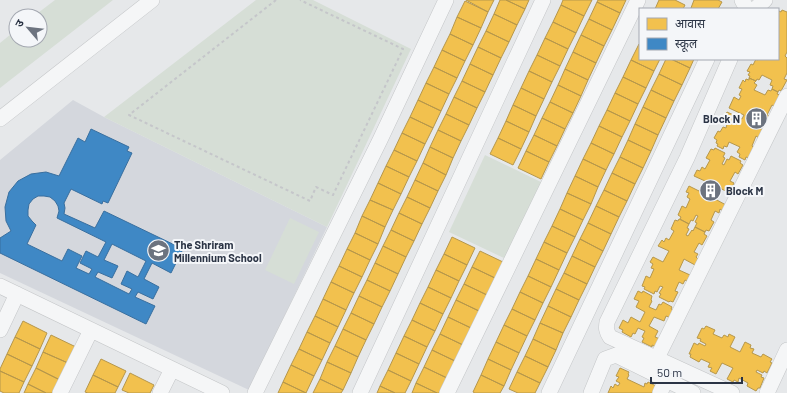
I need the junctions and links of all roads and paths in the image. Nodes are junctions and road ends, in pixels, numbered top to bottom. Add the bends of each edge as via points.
1 (152, 0) edge
2 (276, 0) edge
3 (300, 0) edge
4 (446, 0) edge
5 (543, 0) edge
6 (638, 0) edge
7 (765, 0) edge
8 (756, 8) edge
9 (707, 60) edge
10 (730, 60) edge
11 (787, 96) edge
12 (0, 120) edge
13 (0, 286) edge
14 (17, 294) junction
15 (0, 330) edge
16 (91, 330) junction
17 (787, 350) edge
18 (657, 358) junction
19 (172, 369) junction
20 (663, 386) edge
21 (60, 393) edge
22 (160, 393) edge
23 (222, 393) edge
24 (256, 393) edge
25 (360, 393) edge
26 (447, 393) edge
27 (549, 393) edge
28 (591, 393) edge
29 (693, 393) edge
30 (732, 393) edge
31 (767, 393) edge

1 - 12 street
2 - 3 path via 129,115 310,201 316,187 333,195 403,49
4 - 24 street
5 - 25 street
6 - 26 street
7 - 8 street
9 - 27 street
10 - 18 street via 686,158 607,322 606,328 610,336
11 - 18 street
13 - 14 street
14 - 15 street
14 - 16 street
16 - 19 street
16 - 21 street
17 - 31 street
18 - 30 street
19 - 22 street
19 - 23 street
20 - 28 street via 616,355 604,359
20 - 29 street

